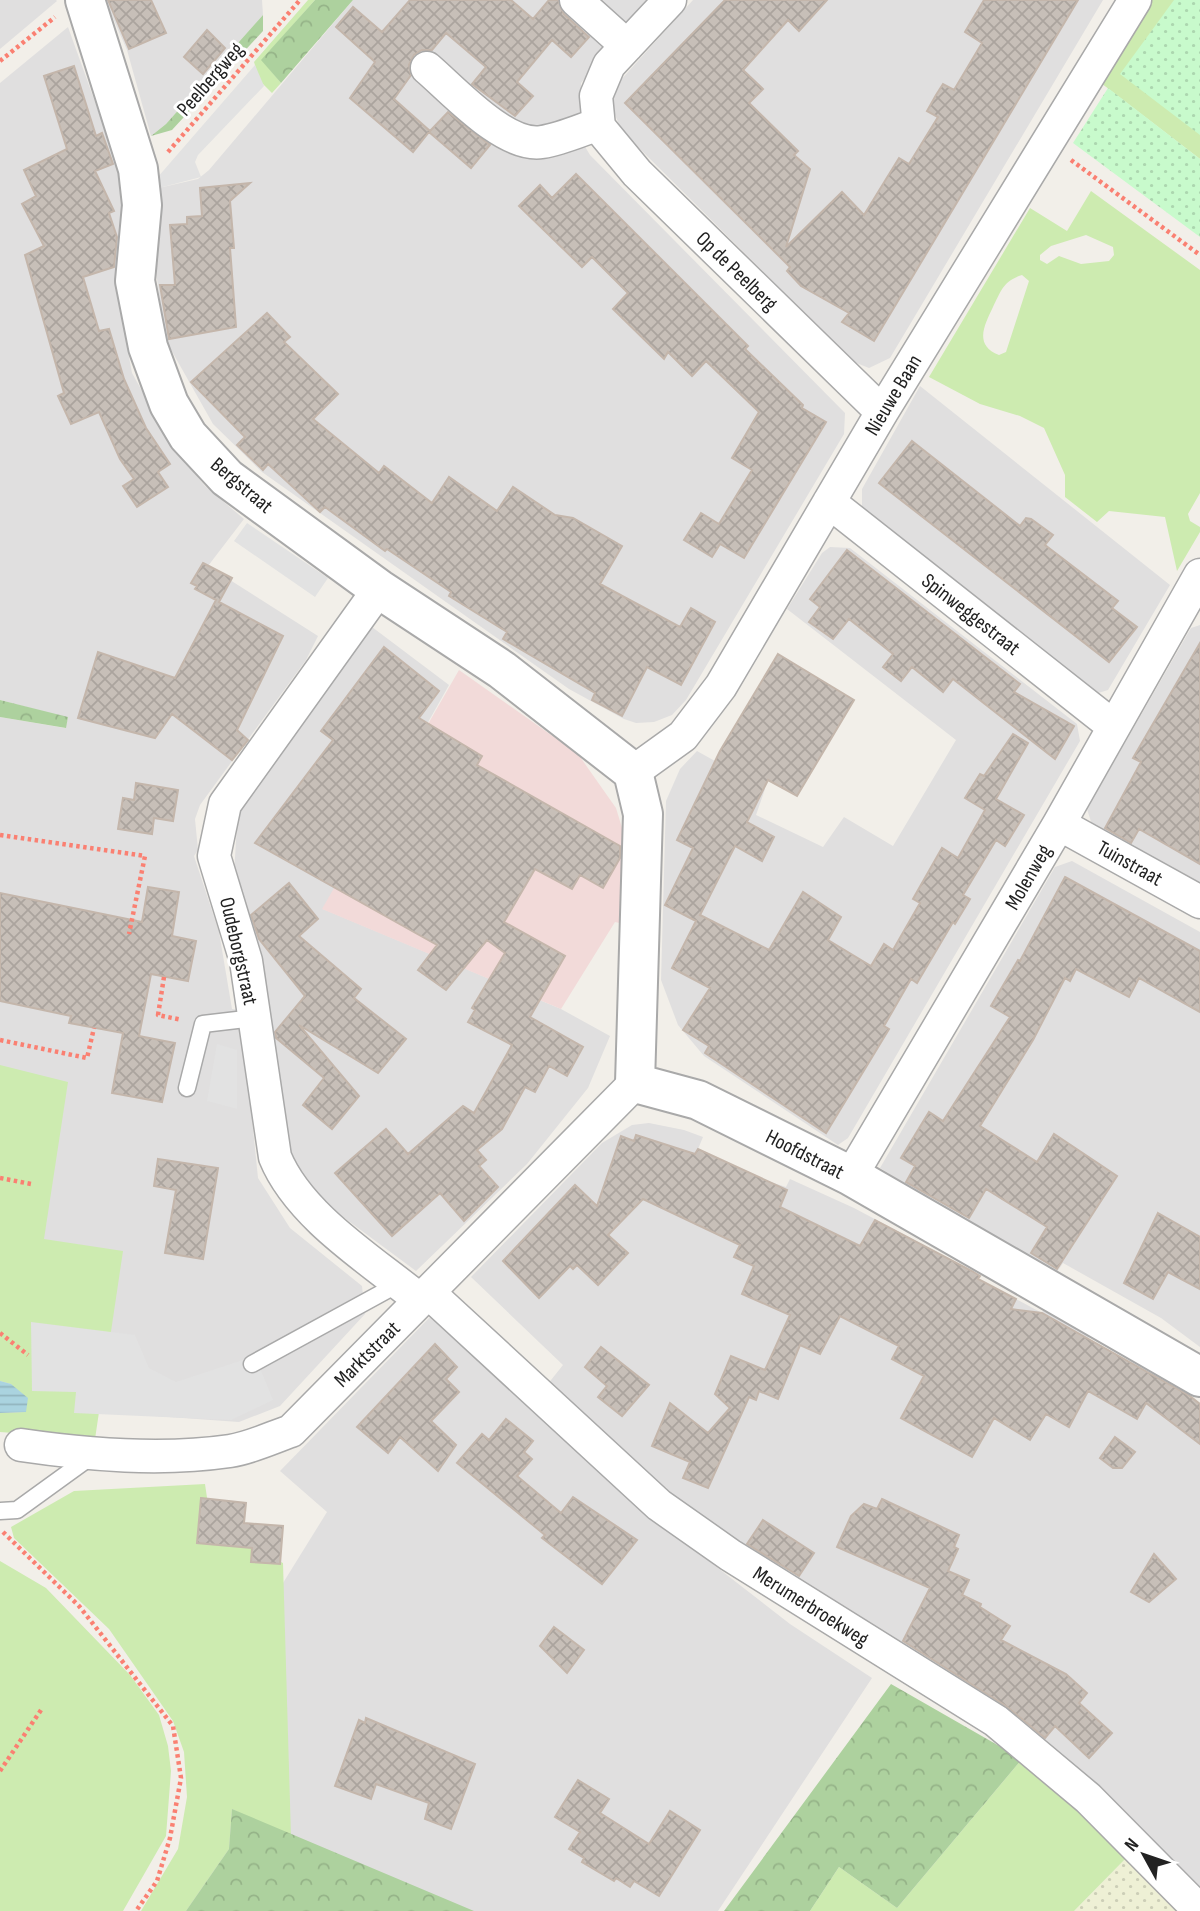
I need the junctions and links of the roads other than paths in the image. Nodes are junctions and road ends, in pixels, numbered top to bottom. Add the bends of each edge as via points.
1 (576, 0) edge
2 (670, 0) edge
3 (1135, 0) edge
4 (75, 4) edge
5 (627, 46) junction
6 (427, 68) dead end
7 (599, 124) junction
8 (882, 412) junction
9 (829, 502) junction
10 (1197, 588) edge
11 (379, 589) junction
12 (1112, 726) junction
13 (633, 772) junction
14 (1059, 824) junction
15 (1200, 902) edge
16 (254, 1018) junction
17 (635, 1083) junction
18 (187, 1088) dead end
19 (851, 1177) junction
20 (416, 1292) junction
21 (252, 1364) dead end
22 (1200, 1377) edge
23 (21, 1445) dead end
24 (96, 1453) junction
25 (0, 1511) edge
26 (1200, 1911) edge

1 - 5 street
2 - 5 street
3 - 8 street, Nieuwe Baan
4 - 11 street, Bergstraat via 138,169 142,205 135,281 148,347 175,414 188,436 227,478
5 - 7 street via 609,65 596,96
6 - 7 street via 519,141 541,142
7 - 8 street, Op de Peelberg via 637,173
8 - 9 street, Nieuwe Baan
9 - 12 street, Spinweggestraat
9 - 13 street, Nieuwe Baan via 721,687 682,736
10 - 12 street, Molenweg
11 - 13 street, Bergstraat via 502,670
11 - 16 street, Oudeborgstraat via 225,804 214,856 246,961
12 - 14 street, Molenweg
13 - 17 street via 643,814
14 - 15 street, Tuinstraat
14 - 19 street, Molenweg
16 - 18 lane via 203,1024
16 - 20 street, Oudeborgstraat via 275,1157 285,1181 310,1209
17 - 19 street, Hoofdstraat via 698,1100
17 - 20 street, Marktstraat
19 - 22 street, Hoofdstraat
20 - 21 lane
20 - 24 street, Marktstraat via 291,1431 232,1451 160,1456
20 - 26 street, Merumerbroekweg via 659,1504 730,1555 996,1721 1088,1798
23 - 24 street, Marktstraat
24 - 25 lane via 18,1510

